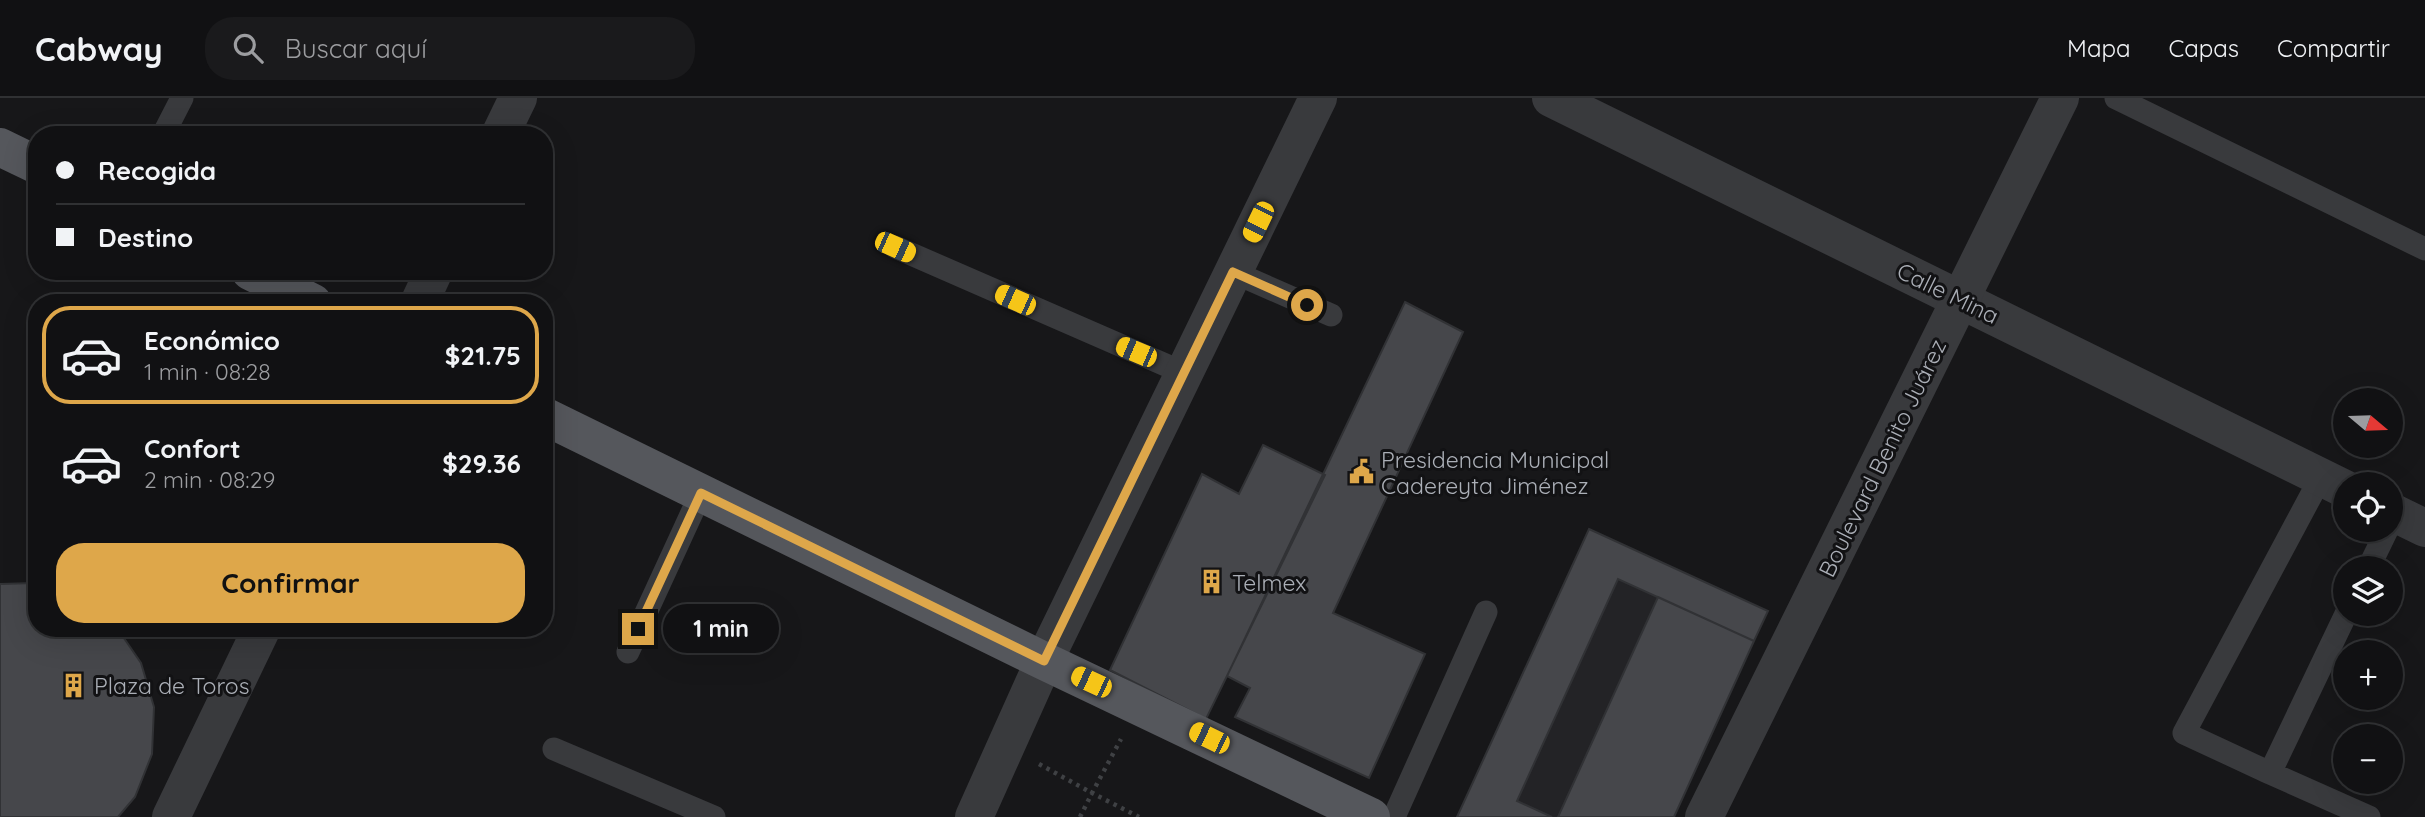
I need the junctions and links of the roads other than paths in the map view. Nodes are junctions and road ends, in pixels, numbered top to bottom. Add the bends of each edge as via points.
1 (183, 98) edge
2 (518, 98) edge
3 (1318, 98) edge
4 (1551, 98) edge
5 (2060, 98) edge
6 (2116, 98) edge
7 (168, 126) edge
8 (504, 126) edge
9 (0, 147) edge
10 (28, 161) edge
11 (895, 247) dead end
12 (2425, 249) edge
13 (1233, 272) junction
14 (268, 280) edge
15 (295, 294) edge
16 (1961, 299) junction
17 (1331, 315) dead end
18 (1184, 373) junction
19 (553, 420) edge
20 (2333, 483) edge
21 (701, 493) junction
22 (1486, 612) dead end
23 (2340, 626) edge
24 (258, 637) edge
25 (628, 652) dead end
26 (1044, 661) junction
27 (554, 749) dead end
28 (2270, 773) junction
29 (171, 817) edge
30 (714, 817) edge
31 (974, 817) edge
32 (1371, 817) edge
33 (1394, 817) edge
34 (1704, 817) edge
35 (2369, 817) edge

1 - 7 lane
2 - 8 street
3 - 13 street
4 - 16 street, Calle Mina
5 - 16 street, Boulevard Benito Juárez
6 - 12 lane
9 - 10 main road
11 - 18 lane
13 - 17 lane
13 - 18 street
14 - 15 main road
16 - 20 street, Calle Mina
16 - 34 street, Boulevard Benito Juárez
18 - 26 street
19 - 21 main road
20 - 28 lane via 2184,733
21 - 25 lane
21 - 26 main road
22 - 33 lane
23 - 28 lane
24 - 29 street
26 - 31 street
26 - 32 main road
27 - 30 lane
28 - 35 lane

